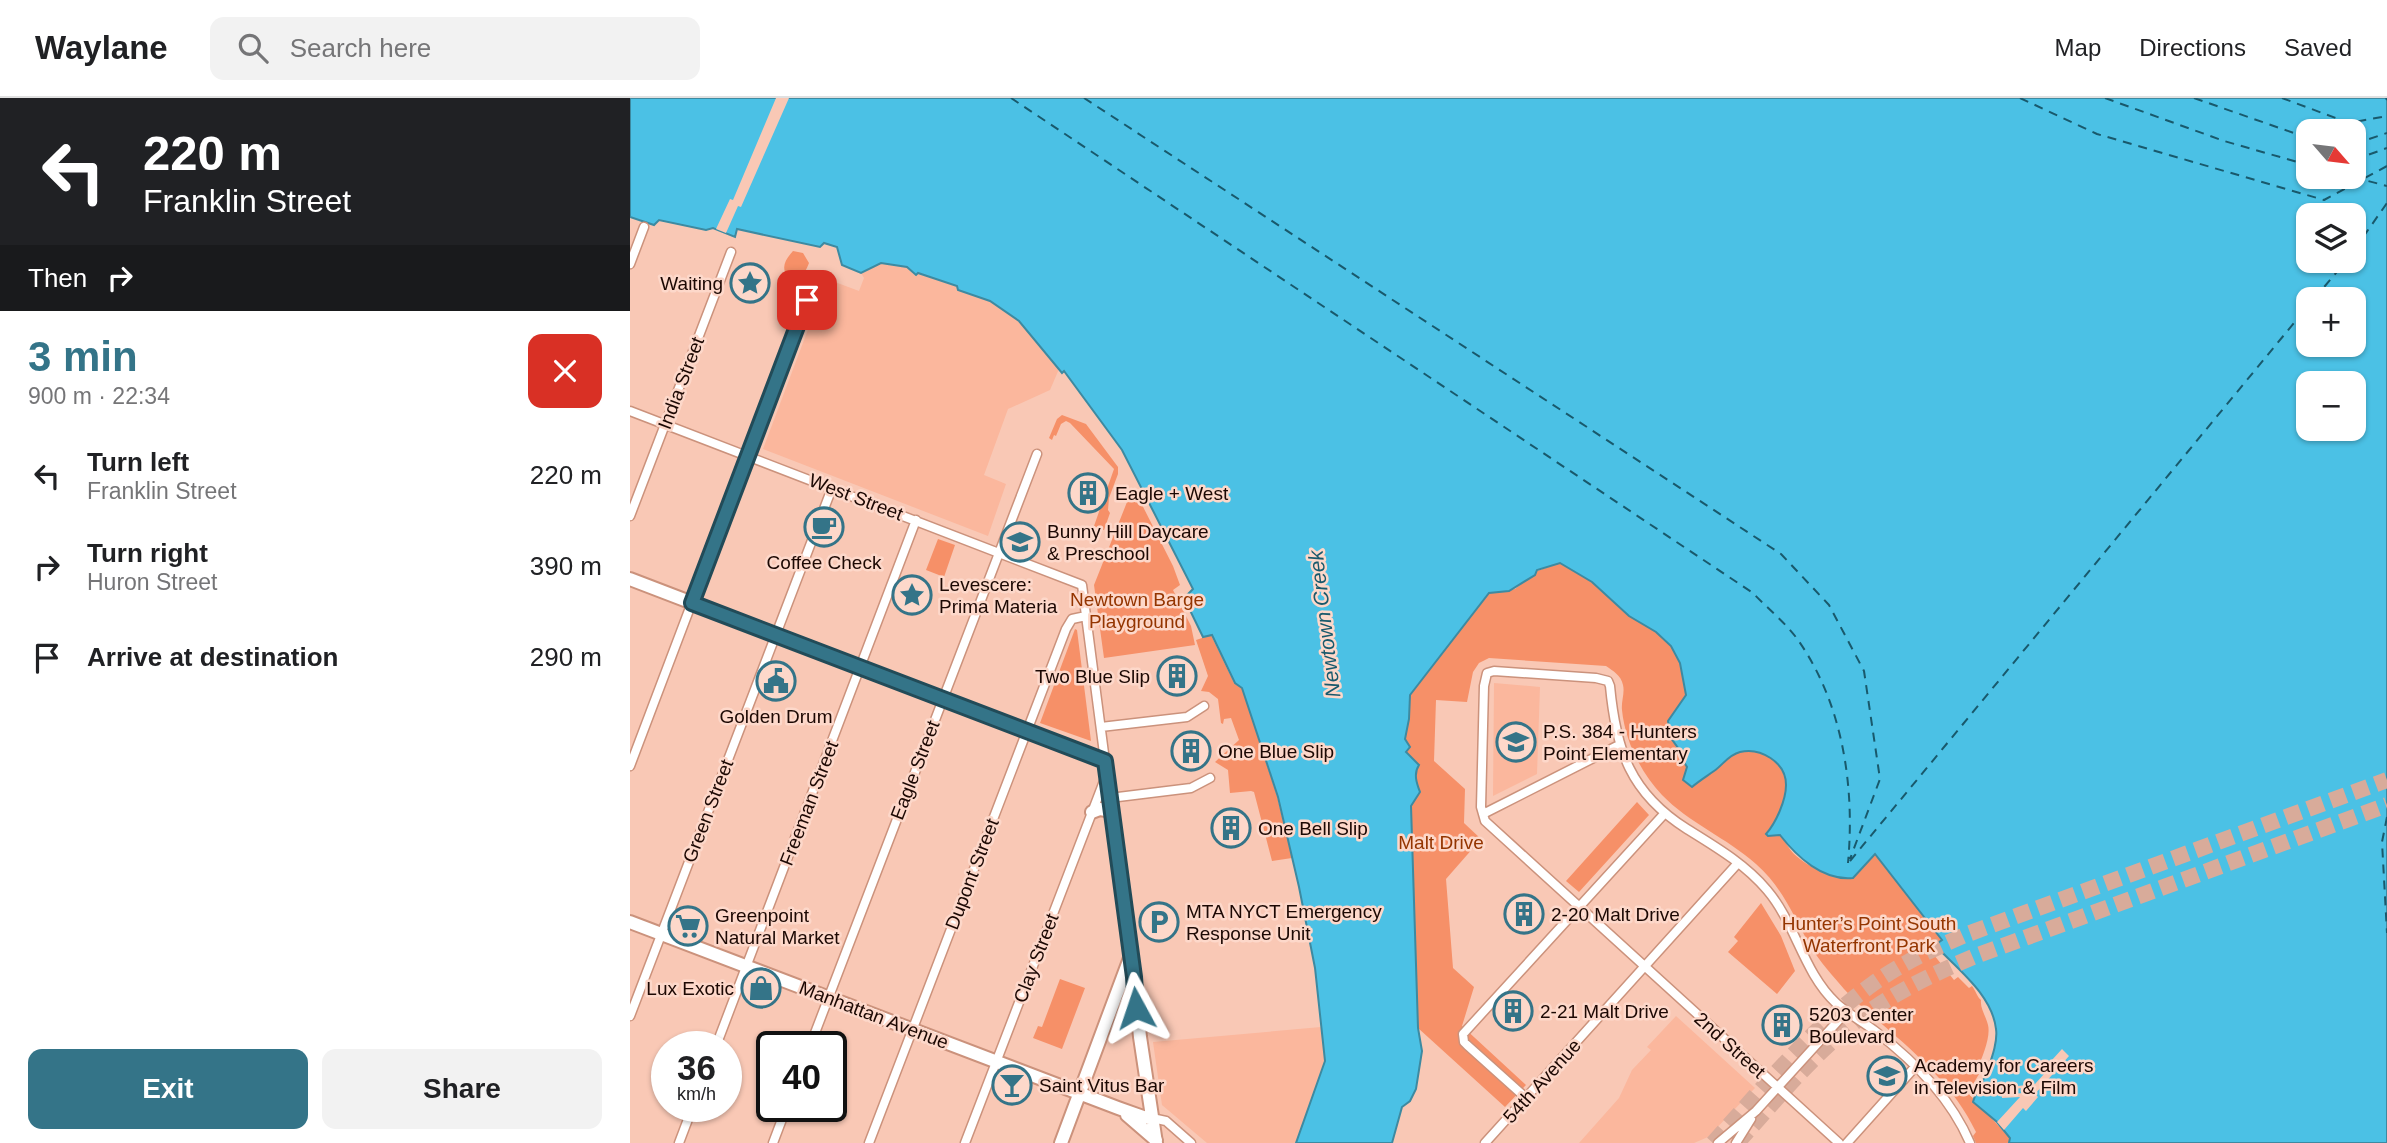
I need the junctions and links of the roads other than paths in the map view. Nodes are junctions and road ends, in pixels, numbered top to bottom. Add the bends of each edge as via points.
1 (644, 227) dead end
2 (732, 251) dead end
3 (630, 264) edge
4 (814, 281) dead end
5 (630, 411) edge
6 (665, 424) junction
7 (1037, 454) dead end
8 (748, 456) junction
9 (832, 488) junction
10 (630, 516) edge
11 (916, 520) junction
12 (999, 552) junction
13 (630, 579) edge
14 (692, 603) junction
15 (1086, 616) junction
16 (776, 635) junction
17 (860, 667) junction
18 (942, 698) junction
19 (1204, 706) dead end
20 (1101, 727) junction
21 (1027, 731) junction
22 (1619, 745) junction
23 (630, 766) edge
24 (1106, 767) junction
25 (1210, 778) dead end
26 (1111, 804) junction
27 (1092, 812) junction
28 (1665, 813) junction
29 (1483, 814) junction
30 (1738, 863) junction
31 (1579, 907) junction
32 (630, 922) edge
33 (662, 934) junction
34 (1130, 958) junction
35 (746, 966) junction
36 (1645, 968) junction
37 (828, 998) junction
38 (1115, 1002) junction
39 (1136, 1004) junction
40 (1847, 1012) junction
41 (630, 1016) edge
42 (912, 1030) junction
43 (722, 1031) edge
44 (816, 1031) edge
45 (996, 1062) junction
46 (1915, 1067) junction
47 (1777, 1088) junction
48 (1080, 1094) junction
49 (1526, 1098) junction
50 (1118, 1108) junction
51 (1756, 1111) junction
52 (687, 1122) edge
53 (781, 1122) edge
54 (1153, 1122) junction
55 (1157, 1142) edge
56 (679, 1143) edge
57 (773, 1143) edge
58 (869, 1143) edge
59 (965, 1143) edge
60 (1061, 1143) edge
61 (1191, 1143) edge
62 (1485, 1143) edge
63 (1718, 1143) edge
64 (1736, 1143) edge
65 (1839, 1143) edge
66 (1847, 1143) edge
67 (1970, 1143) edge

1 - 3 street
2 - 6 street, India Street
4 - 8 street
5 - 6 street, West Street
6 - 8 street, West Street
6 - 10 street, India Street
7 - 12 street, Eagle Street
8 - 9 street, West Street
8 - 14 street
9 - 11 street, West Street
9 - 16 street, Green Street
11 - 12 street, West Street
11 - 17 street, Freeman Street
12 - 15 street, West Street via 1082,585
12 - 18 street, Eagle Street
13 - 14 street
14 - 16 street
14 - 23 street
15 - 20 street
15 - 21 street, Dupont Street via 1072,619 1067,626
16 - 17 street
16 - 33 street, Green Street
17 - 18 street
17 - 35 street, Freeman Street
18 - 21 street
18 - 37 street, Eagle Street
19 - 20 street via 1187,716
20 - 24 street
21 - 24 street
21 - 42 street, Dupont Street
22 - 28 street via 1642,788
22 - 29 street
22 - 29 street via 1608,681 1488,673 1484,686
24 - 26 street
24 - 27 street, Clay Street
25 - 26 street via 1191,788
26 - 27 street
26 - 34 street
27 - 45 street, Clay Street
28 - 30 street
28 - 31 street
29 - 31 street, 2nd Street via 1486,822
30 - 36 street, 54th Avenue
30 - 40 street via 1773,897 1813,972
31 - 36 street, 2nd Street
31 - 49 street via 1464,1034 1466,1045
32 - 33 street, Manhattan Avenue
33 - 35 street, Manhattan Avenue
33 - 41 street, Green Street
34 - 38 street
34 - 39 street
35 - 37 street, Manhattan Avenue
35 - 43 street, Freeman Street
36 - 47 street, 2nd Street
36 - 49 street, 54th Avenue
37 - 42 street, Manhattan Avenue
37 - 44 street, Eagle Street
38 - 39 street via 1127,998
38 - 48 street
39 - 54 street
40 - 46 street
40 - 47 street
42 - 45 street, Manhattan Avenue
42 - 58 street, Dupont Street
45 - 48 street, Manhattan Avenue
45 - 59 street, Clay Street
46 - 66 street
46 - 67 street via 1950,1108
47 - 51 street
47 - 65 street, 2nd Street
48 - 50 street, Manhattan Avenue
48 - 60 street
49 - 62 street, 54th Avenue
50 - 54 street, Manhattan Avenue
50 - 55 street, Manhattan Avenue
51 - 63 street
51 - 64 street
52 - 56 street
53 - 57 street
54 - 55 street
54 - 61 street, Manhattan Avenue via 1166,1121

